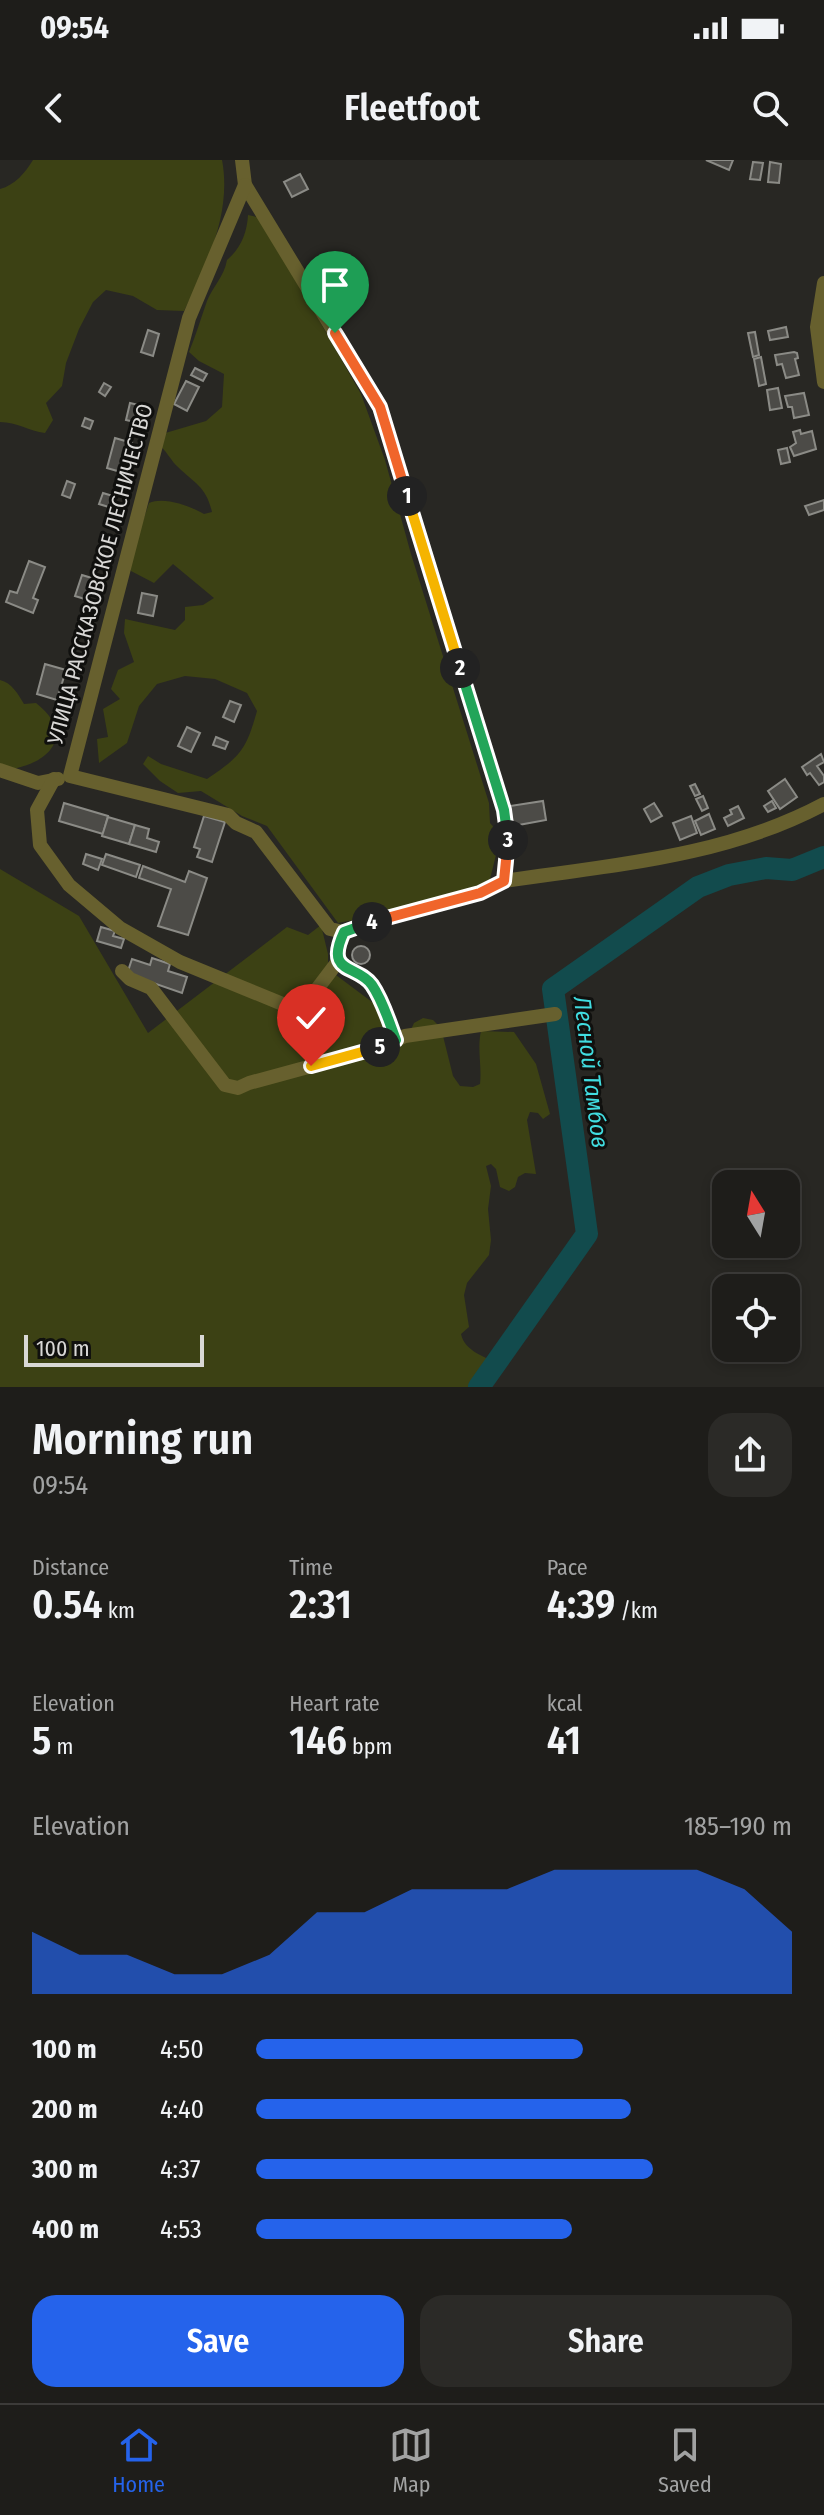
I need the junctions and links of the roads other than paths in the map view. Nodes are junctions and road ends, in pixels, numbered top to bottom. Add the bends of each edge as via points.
1 (242, 160) edge
2 (245, 185) junction
3 (824, 283) edge
4 (824, 382) edge
5 (0, 770) edge
6 (70, 776) junction
7 (54, 779) junction
8 (824, 804) edge
9 (504, 881) junction
10 (344, 932) junction
11 (339, 960) junction
12 (122, 971) dead end
13 (555, 1014) dead end
14 (396, 1040) junction

1 - 2 street
2 - 6 street, УЛИЦА РАССКАЗОВСКОЕ ЛЕСНИЧЕСТВО via 189,318
2 - 9 street via 380,407 504,810 509,845
3 - 4 street via 817,327
5 - 7 street via 38,783
6 - 7 street
6 - 10 street, УЛИЦА РАССКАЗОВСКОЕ ЛЕСНИЧЕСТВО via 228,815 256,832 330,929
7 - 11 street via 37,810 40,845 69,885 120,928 180,962 285,1005 311,997
8 - 9 street via 739,840 660,858
9 - 10 street via 480,893
10 - 11 street via 337,946
11 - 14 street via 371,982
12 - 14 street via 151,988 225,1085 238,1088
13 - 14 street

